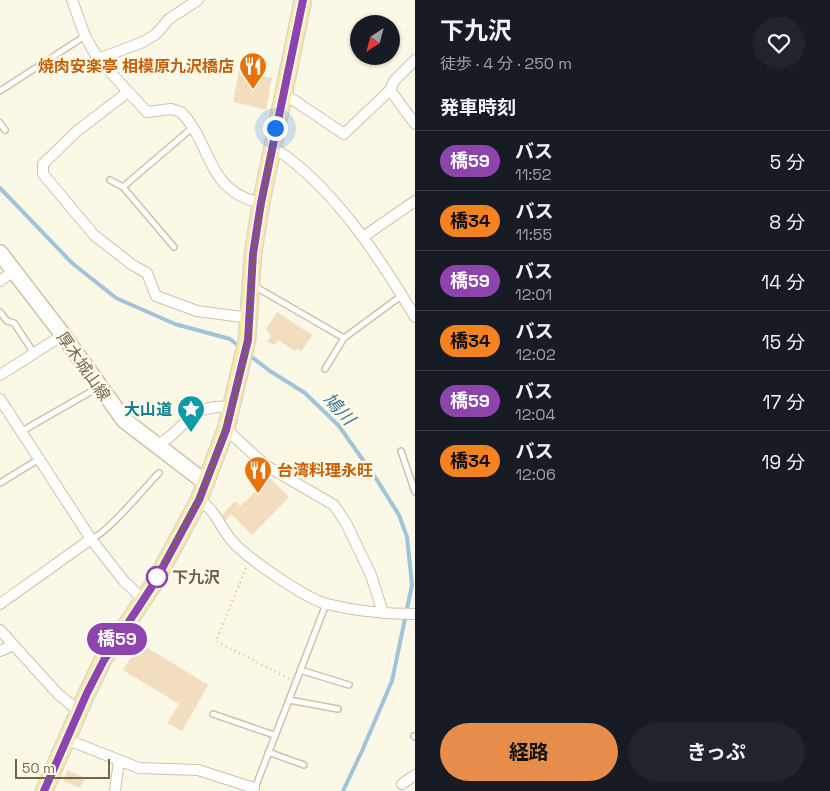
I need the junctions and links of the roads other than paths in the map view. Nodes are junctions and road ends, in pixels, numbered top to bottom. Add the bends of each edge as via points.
1 (72, 0) edge
2 (198, 0) edge
3 (303, 0) edge
4 (183, 3) edge
5 (85, 36) junction
6 (98, 58) junction
7 (415, 60) edge
8 (390, 90) junction
9 (0, 91) edge
10 (128, 92) junction
11 (283, 93) junction
12 (0, 123) edge
13 (415, 124) edge
14 (192, 128) junction
15 (5, 130) dead end
16 (271, 146) junction
17 (110, 180) dead end
18 (123, 187) junction
19 (415, 201) edge
20 (261, 203) junction
21 (363, 237) junction
22 (174, 248) dead end
23 (0, 253) edge
24 (15, 270) junction
25 (0, 281) edge
26 (252, 285) junction
27 (402, 296) junction
28 (0, 312) edge
29 (415, 316) edge
30 (250, 318) junction
31 (64, 335) junction
32 (344, 338) junction
33 (34, 353) junction
34 (325, 369) dead end
35 (0, 375) edge
36 (99, 387) junction
37 (1, 403) edge
38 (233, 406) junction
39 (226, 430) junction
40 (22, 431) junction
41 (154, 445) junction
42 (401, 451) dead end
43 (40, 459) junction
44 (159, 472) dead end
45 (206, 483) junction
46 (0, 484) edge
47 (415, 492) edge
48 (199, 500) junction
49 (91, 539) junction
50 (143, 599) junction
51 (0, 604) edge
52 (326, 604) junction
53 (388, 614) junction
54 (415, 614) edge
55 (0, 630) edge
56 (12, 646) junction
57 (0, 651) edge
58 (300, 670) junction
59 (349, 685) dead end
60 (289, 700) junction
61 (338, 709) dead end
62 (79, 711) junction
63 (214, 714) dead end
64 (274, 735) junction
65 (68, 740) junction
66 (268, 752) junction
67 (119, 761) junction
68 (304, 765) dead end
69 (415, 775) edge
70 (402, 784) dead end
71 (254, 790) edge
72 (44, 791) edge
73 (115, 791) edge

1 - 5 street
2 - 4 street
3 - 11 main road
4 - 6 street via 156,34
5 - 6 street
5 - 9 lane
6 - 10 street
7 - 8 street via 394,81
8 - 11 street via 344,134
8 - 13 street
10 - 14 street via 147,112 178,110
10 - 30 street via 77,131 43,164 43,174 94,235 147,273 156,296 197,311
11 - 16 main road
12 - 15 lane
14 - 18 lane
14 - 20 street via 225,185 239,197
16 - 20 main road
16 - 21 street via 305,172
17 - 18 lane
18 - 22 lane
19 - 21 street
20 - 26 main road
21 - 27 street
23 - 24 main road, 厚木城山線
24 - 25 street
24 - 31 main road, 厚木城山線
26 - 30 main road
26 - 32 lane
27 - 29 street
27 - 32 lane
28 - 33 lane via 7,321 14,323
30 - 38 main road
31 - 33 street
31 - 36 main road, 厚木城山線
32 - 34 lane
33 - 35 street
36 - 40 lane
36 - 41 main road, 厚木城山線 via 124,420
37 - 40 street
38 - 39 main road
38 - 41 street via 200,411 166,440
39 - 45 main road
39 - 53 street via 266,465 334,505 372,575
40 - 43 street
41 - 45 main road, 厚木城山線 via 190,468
42 - 47 lane
43 - 46 lane
43 - 49 street
44 - 49 lane via 98,536
45 - 48 main road
48 - 50 main road
48 - 52 street via 211,510 232,541 251,558
49 - 50 street via 123,580
49 - 51 street
50 - 62 main road via 104,660
52 - 53 street
52 - 58 lane
53 - 54 street
55 - 56 street
56 - 57 street
56 - 62 street
58 - 59 lane
58 - 60 lane
60 - 61 lane
60 - 64 lane
62 - 65 main road
63 - 64 lane
64 - 66 lane
65 - 67 street
65 - 72 main road
66 - 68 lane
66 - 71 lane
67 - 71 street via 139,768 198,770
67 - 73 street
69 - 70 street

